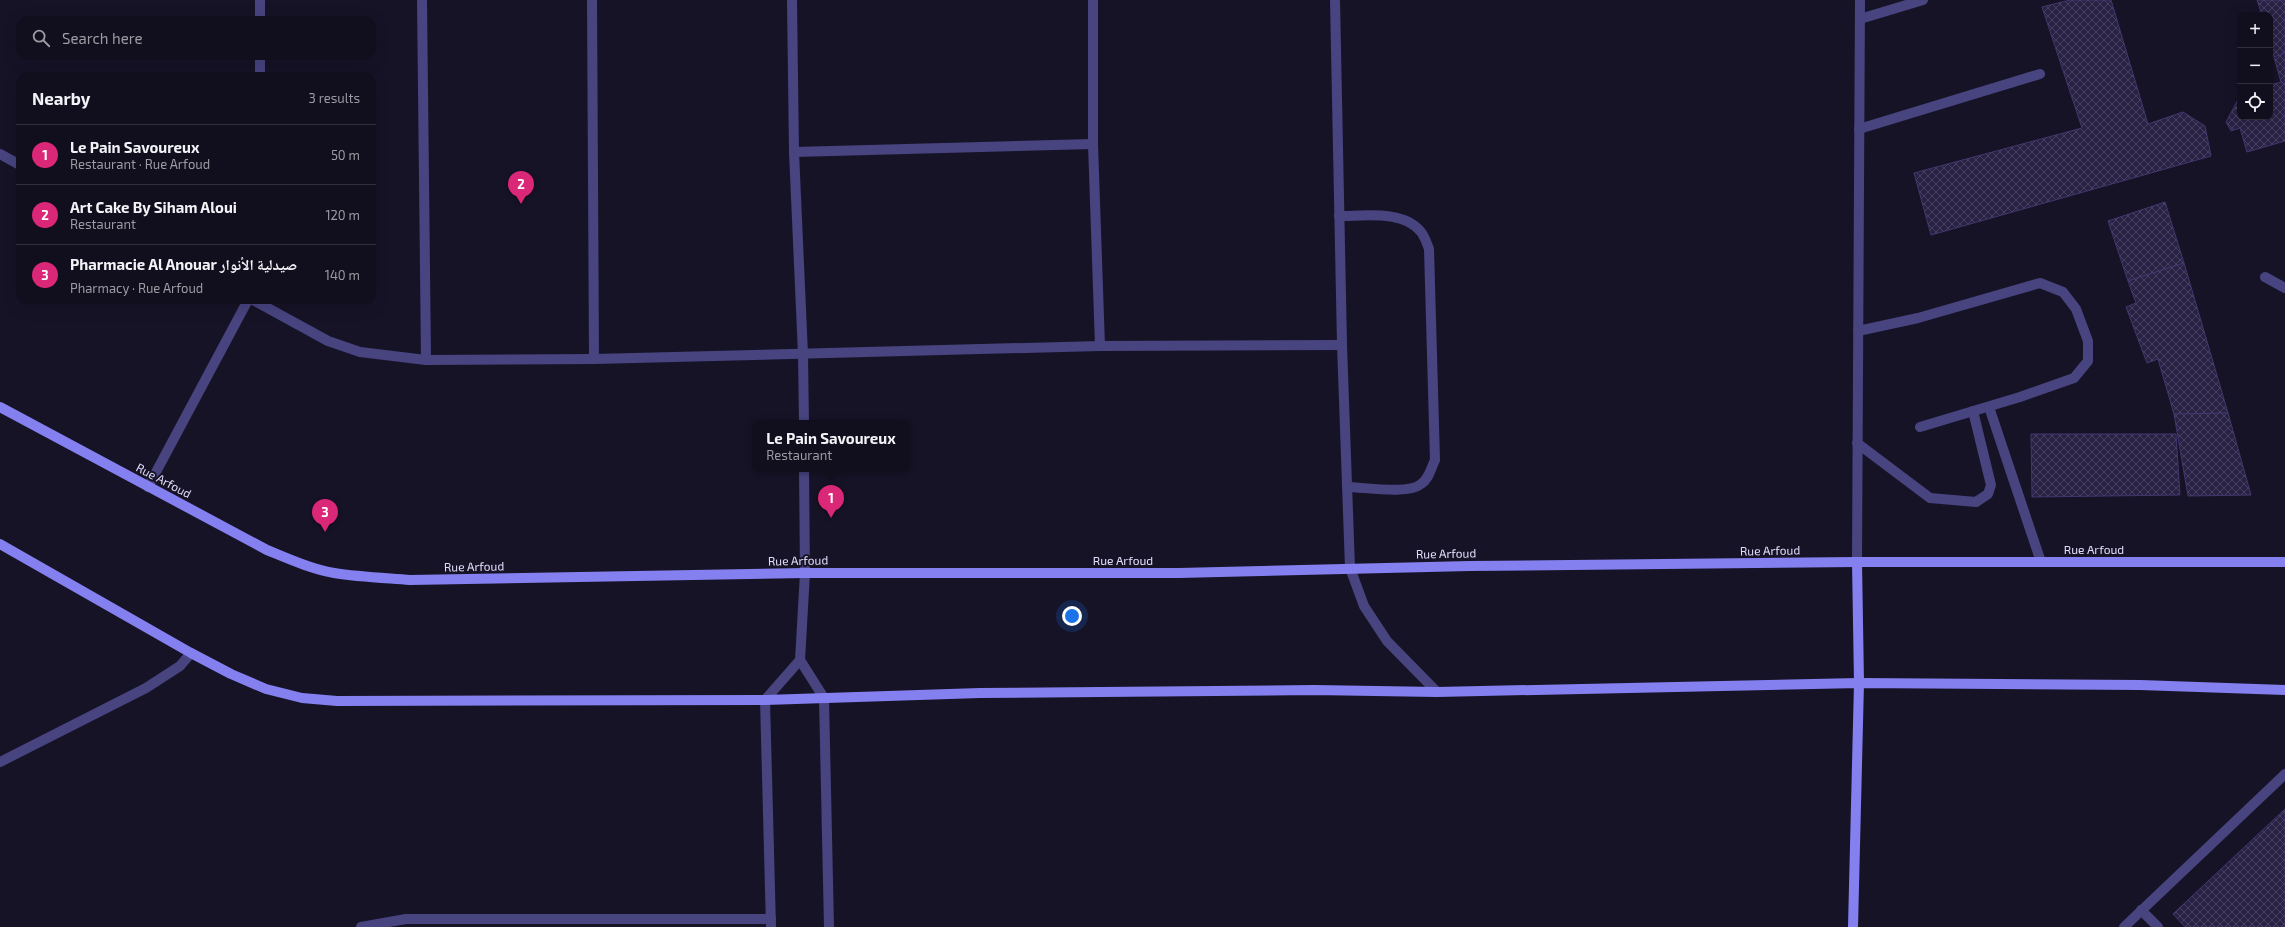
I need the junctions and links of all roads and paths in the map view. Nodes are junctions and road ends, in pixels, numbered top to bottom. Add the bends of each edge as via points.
1 (260, 0) edge
2 (422, 0) edge
3 (592, 0) edge
4 (792, 0) edge
5 (1093, 0) edge
6 (1335, 0) edge
7 (1860, 0) edge
8 (1923, 0) edge
9 (260, 16) edge
10 (1860, 18) junction
11 (260, 60) edge
12 (260, 72) edge
13 (2040, 74) dead end
14 (1859, 129) junction
15 (1093, 144) junction
16 (794, 152) junction
17 (0, 154) edge
18 (16, 163) edge
19 (1340, 216) junction
20 (2265, 277) dead end
21 (2285, 288) edge
22 (246, 304) edge
23 (260, 304) edge
24 (1858, 331) junction
25 (1342, 345) junction
26 (1100, 346) junction
27 (803, 354) junction
28 (594, 359) junction
29 (426, 360) junction
30 (0, 407) edge
31 (1989, 407) junction
32 (1973, 411) junction
33 (804, 420) edge
34 (1920, 427) dead end
35 (1857, 443) junction
36 (804, 472) edge
37 (148, 487) junction
38 (1347, 487) junction
39 (0, 544) edge
40 (1857, 562) junction
41 (2041, 562) junction
42 (2285, 562) edge
43 (1350, 568) junction
44 (805, 573) junction
45 (191, 653) junction
46 (800, 660) junction
47 (1858, 683) junction
48 (2285, 690) edge
49 (1437, 692) junction
50 (824, 698) junction
51 (765, 700) junction
52 (0, 762) edge
53 (2285, 774) edge
54 (2141, 910) junction
55 (771, 923) edge
56 (361, 927) edge
57 (829, 927) edge
58 (1853, 927) edge
59 (2124, 927) edge
60 (2158, 927) edge

1 - 9 street
2 - 29 street
3 - 28 street
4 - 16 street
5 - 15 street
6 - 19 street
7 - 10 street
8 - 10 street
10 - 14 street
11 - 12 street
13 - 14 street
14 - 24 street
15 - 16 street
15 - 26 street
16 - 27 street
17 - 18 street
19 - 25 street
19 - 38 street via 1391,217 1408,221 1422,232 1429,249 1434,460 1429,475 1421,485 1408,490
20 - 21 street
22 - 37 street
23 - 29 street via 328,341 360,352
24 - 31 street via 1918,318 2040,283 2063,292 2076,309 2088,341 2088,361 2074,378
24 - 35 street
25 - 26 street
25 - 38 street
26 - 27 street
27 - 28 street
27 - 33 street
28 - 29 street
30 - 37 street, Rue Arfoud
31 - 32 street
31 - 41 street
32 - 34 street
32 - 35 street via 1991,485 1988,494 1976,502 1930,498
35 - 40 street
36 - 44 street
37 - 44 street, Rue Arfoud via 267,550 301,564 333,573 410,580
38 - 43 street
39 - 45 street
40 - 41 street, Rue Arfoud
40 - 43 street, Rue Arfoud
40 - 47 street
41 - 42 street, Rue Arfoud
43 - 44 street, Rue Arfoud via 1179,573
43 - 49 street via 1364,606 1387,641
44 - 46 street
45 - 51 street via 266,689 316,700
45 - 52 street via 180,666 146,688
46 - 50 street
46 - 51 street
47 - 48 street via 2140,685
47 - 49 street
47 - 58 street
49 - 50 street via 995,692
50 - 51 street
50 - 57 street
51 - 55 street
53 - 54 street
54 - 59 street
54 - 60 street
55 - 56 street via 406,919

